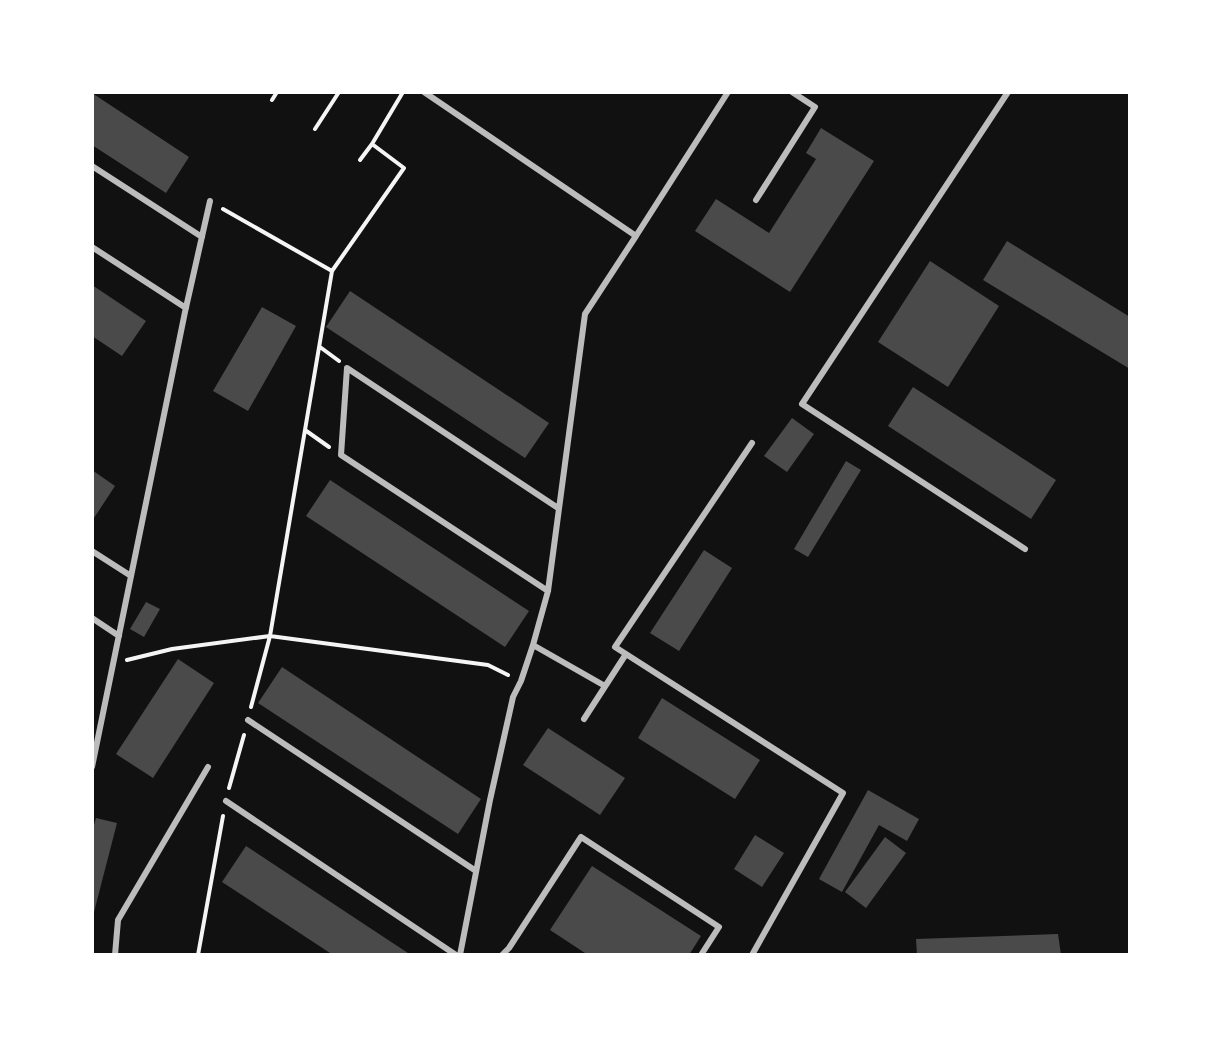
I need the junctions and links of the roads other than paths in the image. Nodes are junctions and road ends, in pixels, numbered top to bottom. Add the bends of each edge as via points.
1 (424, 92) edge
2 (728, 92) edge
3 (792, 92) edge
4 (1008, 92) edge
5 (92, 166) edge
6 (756, 200) dead end
7 (210, 201) road end
8 (636, 236) junction
9 (202, 237) junction
10 (92, 247) edge
11 (186, 308) junction
12 (752, 443) dead end
13 (558, 508) junction
14 (1025, 549) dead end
15 (92, 551) edge
16 (131, 576) junction
17 (548, 591) junction
18 (92, 618) edge
19 (119, 636) junction
20 (533, 645) junction
21 (626, 654) junction
22 (605, 686) junction
23 (584, 719) dead end
24 (248, 720) road end
25 (92, 767) edge
26 (208, 767) dead end
27 (226, 801) road end
28 (476, 871) junction
29 (115, 955) edge
30 (458, 955) edge
31 (502, 955) edge
32 (701, 955) edge
33 (752, 955) edge

1 - 8 lane
2 - 8 lane
3 - 6 lane via 815,107
4 - 14 lane via 802,404
5 - 9 lane
7 - 9 lane
8 - 13 lane via 585,314
9 - 11 lane
10 - 11 lane
11 - 16 lane
12 - 21 lane via 615,647
13 - 17 lane
13 - 17 lane via 347,368 341,455
15 - 16 lane
16 - 19 lane
17 - 20 lane
18 - 19 lane
19 - 25 lane
20 - 22 lane
20 - 28 lane via 513,697
21 - 22 lane
21 - 33 lane via 843,793
22 - 23 lane
24 - 28 lane
26 - 29 lane via 118,920
27 - 30 lane
28 - 30 lane
31 - 32 lane via 581,837 719,927

